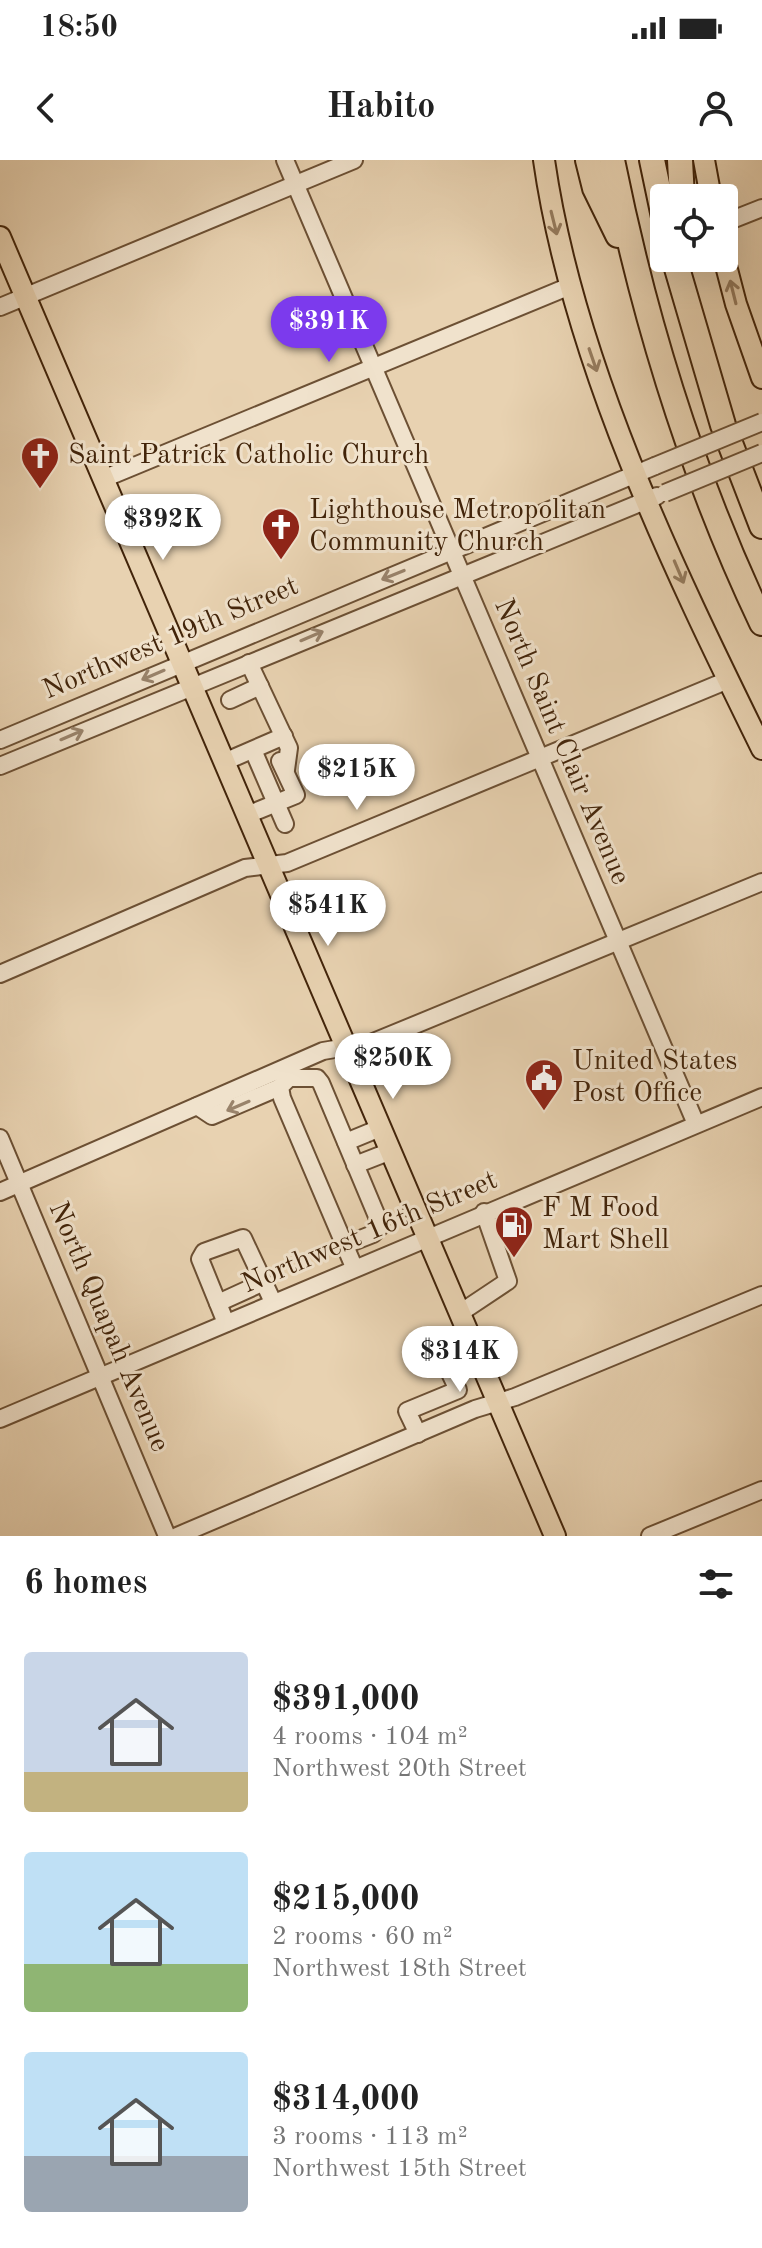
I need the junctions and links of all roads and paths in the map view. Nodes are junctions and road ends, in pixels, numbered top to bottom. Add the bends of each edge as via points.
1 (285, 160) edge
2 (354, 160) edge
3 (544, 160) edge
4 (588, 160) edge
5 (612, 160) edge
6 (652, 160) edge
7 (680, 160) edge
8 (704, 160) edge
9 (295, 184) junction
10 (657, 184) edge
11 (681, 184) edge
12 (708, 184) edge
13 (762, 208) edge
14 (738, 217) edge
15 (0, 237) edge
16 (677, 272) edge
17 (685, 272) edge
18 (728, 272) edge
19 (637, 273) junction
20 (570, 286) junction
21 (25, 296) junction
22 (0, 307) edge
23 (686, 307) junction
24 (373, 367) junction
25 (762, 378) edge
26 (762, 422) edge
27 (762, 453) edge
28 (646, 470) junction
29 (103, 479) junction
30 (656, 496) junction
31 (762, 526) edge
32 (451, 550) junction
33 (462, 574) junction
34 (762, 623) edge
35 (182, 662) junction
36 (249, 663) junction
37 (728, 680) junction
38 (191, 685) junction
39 (260, 686) junction
40 (230, 700) dead end
41 (0, 740) edge
42 (279, 749) junction
43 (762, 749) edge
44 (253, 750) junction
45 (540, 758) junction
46 (224, 762) junction
47 (0, 766) edge
48 (277, 804) junction
49 (247, 815) junction
50 (285, 824) dead end
51 (268, 865) junction
52 (762, 882) edge
53 (618, 941) junction
54 (0, 974) edge
55 (346, 1048) junction
56 (286, 1077) junction
57 (762, 1097) edge
58 (696, 1124) junction
59 (380, 1128) junction
60 (0, 1138) edge
61 (346, 1142) junction
62 (391, 1151) junction
63 (355, 1165) junction
64 (20, 1184) junction
65 (0, 1192) edge
66 (484, 1212) junction
67 (427, 1236) junction
68 (345, 1245) junction
69 (354, 1267) junction
70 (264, 1282) junction
71 (762, 1295) edge
72 (273, 1302) junction
73 (218, 1303) junction
74 (460, 1313) junction
75 (226, 1323) junction
76 (471, 1340) junction
77 (101, 1377) junction
78 (497, 1402) junction
79 (0, 1419) edge
80 (418, 1434) junction
81 (762, 1490) edge
82 (167, 1536) edge
83 (177, 1536) edge
84 (555, 1536) edge
85 (650, 1536) edge

1 - 9 street, North Saint Clair Avenue
2 - 9 street
3 -> 20 main road
4 - 19 highway via 595,188
5 - 19 highway
6 - 10 highway
7 - 11 highway
8 - 12 main road
9 - 21 street
9 - 24 street, North Saint Clair Avenue
13 - 14 street
15 - 21 main road
16 - 23 highway
17 - 23 highway
25 -> 18 main road
19 - 34 highway via 686,438
20 - 24 street
20 -> 28 main road via 596,369
21 - 22 street
21 - 29 main road
23 - 31 highway
24 - 29 street
24 - 32 street, North Saint Clair Avenue
26 - 28 street, Northwest 19th Street, bridge
27 - 30 street, Northwest 19th Street, bridge
28 - 30 main road
28 - 32 street, Northwest 19th Street
29 - 35 main road
30 - 33 street, Northwest 19th Street
30 -> 37 main road
32 - 33 street, North Saint Clair Avenue
32 -> 35 street, Northwest 19th Street
36 -> 33 street, Northwest 19th Street
33 - 45 street, North Saint Clair Avenue
35 - 38 main road
35 -> 41 street, Northwest 19th Street
36 - 38 street, Northwest 19th Street
36 - 39 street
37 - 43 main road
37 - 45 street
38 - 46 main road
47 -> 38 street, Northwest 19th Street
39 - 40 street
39 - 42 street
42 - 44 street
42 - 48 street via 296,795
44 - 46 street
44 - 48 street
45 - 51 street via 287,863
45 - 53 street, North Saint Clair Avenue
46 - 49 main road
48 - 49 street
48 - 50 street
49 - 51 main road
51 - 54 street via 245,868
51 - 55 main road
52 - 53 street
53 - 55 street via 371,1043
53 - 58 street, North Saint Clair Avenue
55 - 56 street via 323,1051
55 - 59 main road
56 - 61 street via 317,1078
56 - 64 street via 197,1106
56 - 68 street
57 - 58 street, Northwest 16th Street
58 - 66 street, Northwest 16th Street
59 - 61 street
59 - 62 main road
60 - 64 street, North Quapah Avenue
61 - 63 street
62 - 63 street
62 - 67 main road
63 - 68 street via 381,1226
64 - 65 street
64 - 77 street, North Quapah Avenue
66 - 67 street, Northwest 16th Street
66 - 74 street via 508,1281
67 - 69 street, Northwest 16th Street
67 - 74 main road
68 - 69 street
69 - 72 street, Northwest 16th Street
70 - 72 street
70 - 73 street
70 - 73 street via 243,1238 204,1252 200,1259
71 - 78 street
72 - 75 street, Northwest 16th Street
73 - 75 street
74 - 76 main road
75 - 77 street, Northwest 16th Street
76 - 78 main road
76 - 80 street via 441,1354 458,1390 407,1411
77 - 79 street, Northwest 16th Street
77 - 82 street, North Quapah Avenue
78 - 80 street
78 - 84 main road
80 - 83 street
81 - 85 street

